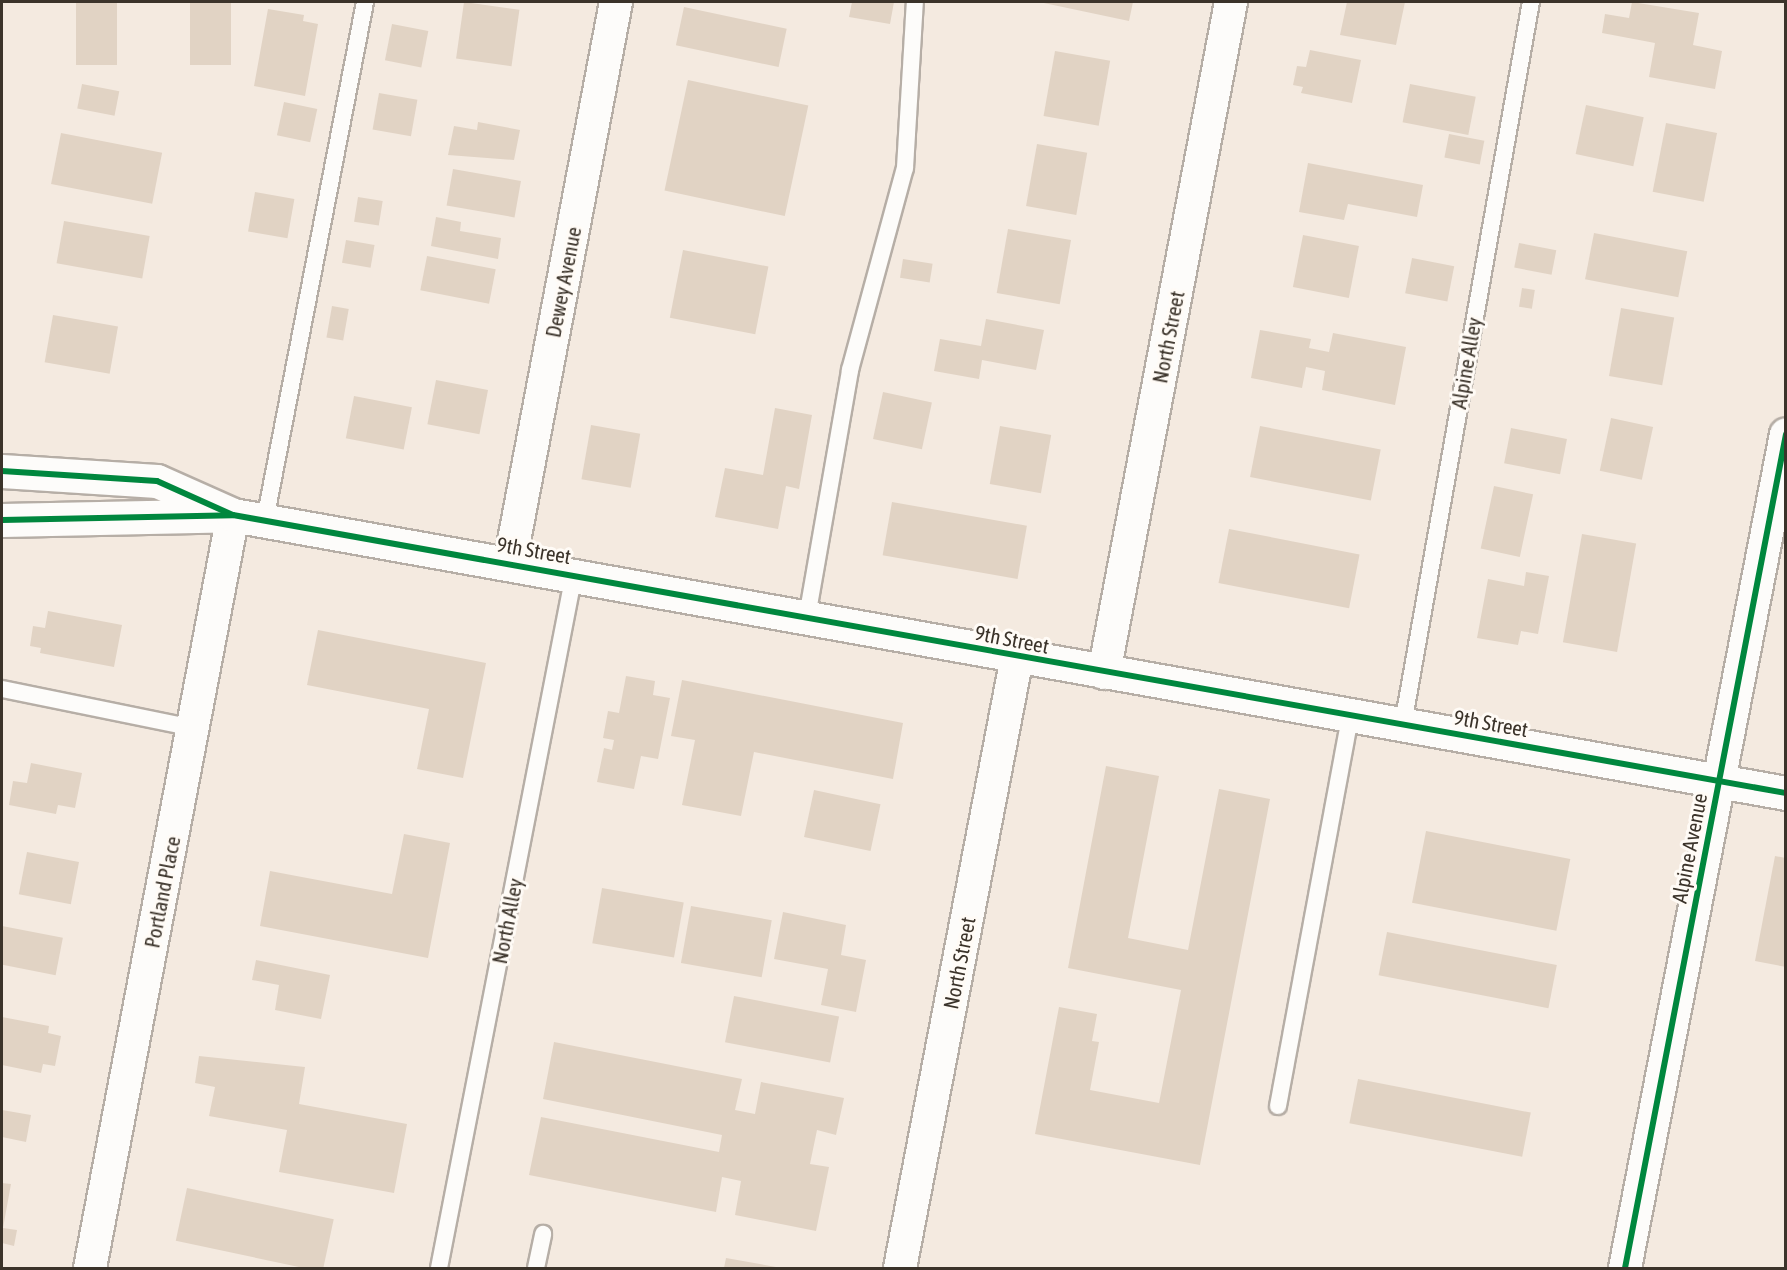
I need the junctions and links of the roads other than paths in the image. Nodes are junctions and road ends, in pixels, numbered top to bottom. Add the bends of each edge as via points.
1 (365, 2) edge
2 (616, 2) edge
3 (915, 2) edge
4 (1231, 2) edge
5 (1531, 2) edge
6 (1785, 434) edge
7 (2, 471) edge
8 (1780, 494) edge
9 (249, 518) junction
10 (2, 520) edge
11 (510, 562) junction
12 (574, 574) junction
13 (807, 617) junction
14 (1017, 657) junction
15 (1104, 673) junction
16 (2, 689) edge
17 (1350, 716) junction
18 (1403, 724) junction
19 (193, 728) junction
20 (1718, 780) junction
21 (1785, 793) edge
22 (1278, 1106) dead end
23 (543, 1234) dead end
24 (90, 1269) edge
25 (439, 1269) edge
26 (536, 1269) edge
27 (900, 1269) edge
28 (1625, 1269) edge

1 - 9 lane
2 - 11 street, Dewey Avenue
3 - 13 lane via 905,168 850,370
4 - 15 street, North Street
5 - 18 lane, Alpine Alley
6 - 8 street, Alpine Avenue
7 - 9 street, 9th Street via 157,481
8 - 20 street, Alpine Avenue
9 - 10 street, 9th Street
9 - 11 street, 9th Street
9 - 19 street, Portland Place
11 - 12 street, 9th Street
12 - 13 street, 9th Street
12 - 25 lane, North Alley
13 - 14 street, 9th Street
14 - 15 street, 9th Street
14 - 27 street, North Street
15 - 17 street, 9th Street
16 - 19 lane
17 - 18 street, 9th Street
17 - 22 lane
18 - 20 street, 9th Street
19 - 24 street, Portland Place
20 - 21 street, 9th Street
20 - 28 street, Alpine Avenue
23 - 26 lane

